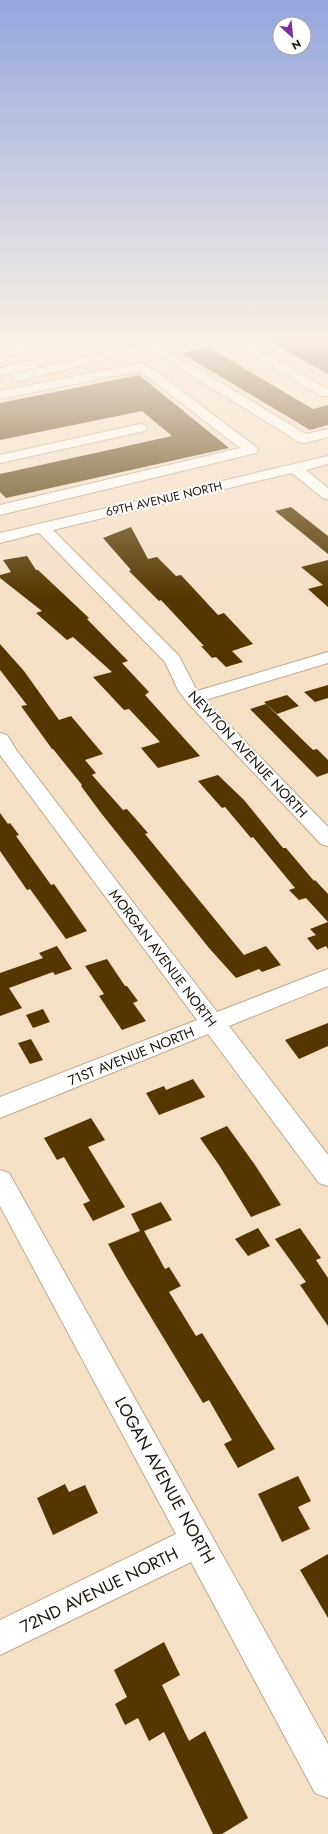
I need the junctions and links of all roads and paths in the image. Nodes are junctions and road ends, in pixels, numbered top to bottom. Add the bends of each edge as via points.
1 (220, 427) edge
2 (284, 427) edge
3 (140, 428) dead end
4 (328, 433) edge
5 (0, 459) edge
6 (328, 460) edge
7 (295, 468) junction
8 (328, 495) edge
9 (0, 510) edge
10 (42, 528) junction
11 (0, 538) edge
12 (328, 657) edge
13 (193, 698) junction
14 (0, 739) edge
15 (328, 839) edge
16 (328, 977) edge
17 (213, 1023) junction
18 (0, 1108) edge
19 (328, 1175) edge
20 (0, 1181) edge
21 (198, 1541) junction
22 (0, 1638) edge
23 (328, 1780) edge

1 - 9 street via 251,450
2 - 4 street via 304,439
3 - 5 street
6 - 7 street, 69TH AVENUE NORTH
7 - 8 street
7 - 10 street, 69TH AVENUE NORTH
10 - 11 street, 69TH AVENUE NORTH
10 - 13 street, NEWTON AVENUE NORTH via 173,660
12 - 13 street
13 - 15 street, NEWTON AVENUE NORTH
14 - 17 street, MORGAN AVENUE NORTH
16 - 17 street, 71ST AVENUE NORTH
17 - 18 street, 71ST AVENUE NORTH
17 - 19 street, MORGAN AVENUE NORTH
20 - 21 street, LOGAN AVENUE NORTH
21 - 22 street, 72ND AVENUE NORTH
21 - 23 street, LOGAN AVENUE NORTH

